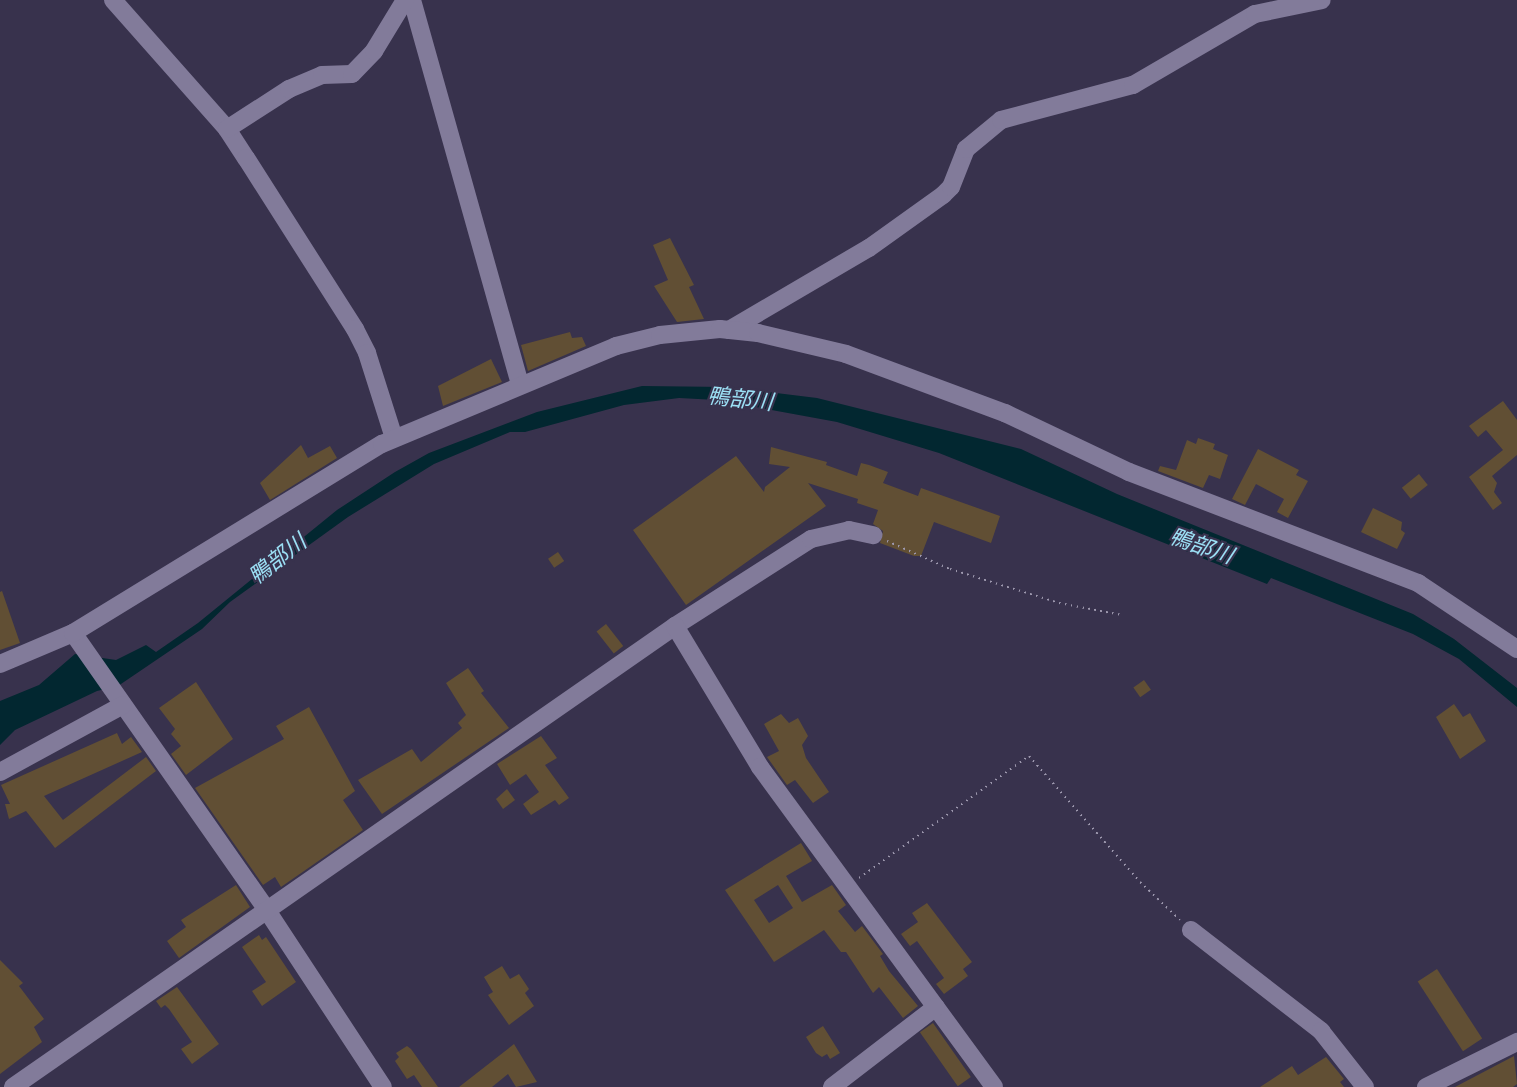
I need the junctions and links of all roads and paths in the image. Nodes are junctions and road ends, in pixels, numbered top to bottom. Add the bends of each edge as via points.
1 (113, 0) edge
2 (405, 0) edge
3 (412, 0) edge
4 (1322, 0) edge
5 (227, 129) junction
6 (729, 330) junction
7 (520, 384) junction
8 (394, 438) junction
9 (873, 535) joint
10 (1122, 615) dead end
11 (675, 626) junction
12 (76, 638) junction
13 (1517, 649) edge
14 (0, 664) edge
15 (120, 701) junction
16 (0, 772) edge
17 (848, 886) junction
18 (268, 912) junction
19 (1191, 930) joint
20 (936, 1007) junction
21 (1517, 1042) edge
22 (13, 1087) edge
23 (383, 1087) edge
24 (832, 1087) edge
25 (994, 1087) edge
26 (1365, 1087) edge
27 (1426, 1087) edge

1 - 5 street
2 - 5 street via 374,51 352,74 322,75 289,89
3 - 7 street
4 - 6 street via 1255,14 1132,85 1001,120 966,149 951,187 943,195 869,248
5 - 8 street via 355,329 367,353
6 - 7 street via 660,335 616,346
6 - 13 street via 846,354 1005,413 1129,472 1418,583
7 - 8 street
8 - 12 street via 302,490
9 - 10 path via 950,569 1059,603
9 - 11 street via 849,530 811,539
11 - 17 street via 760,767
11 - 18 street
12 - 14 street
12 - 15 street
15 - 16 street
15 - 18 street
17 - 19 path via 1029,756 1140,882
17 - 20 street
18 - 22 street
18 - 23 street
19 - 26 street via 1321,1031
20 - 24 street
20 - 25 street
21 - 27 street

